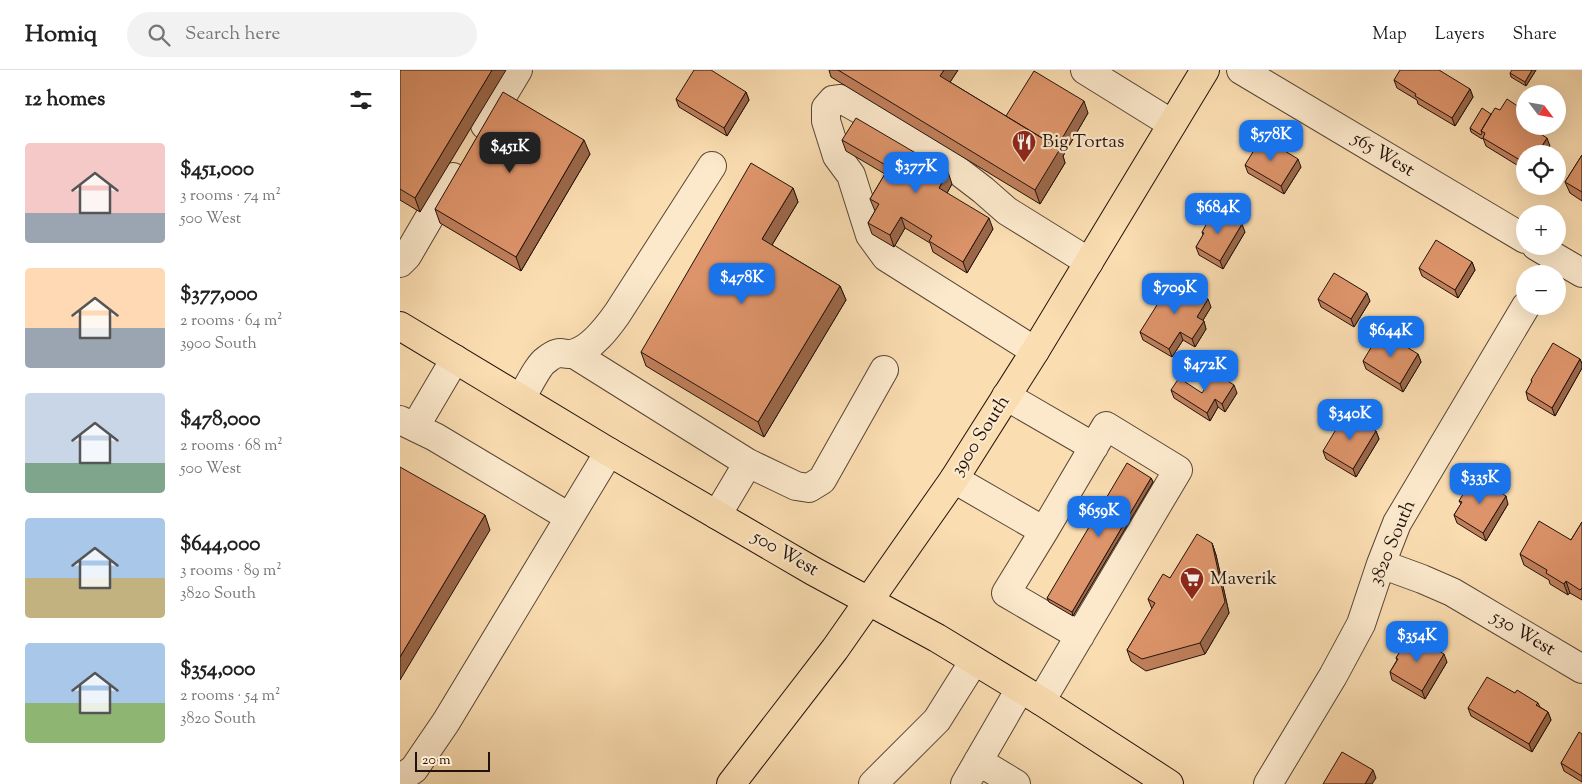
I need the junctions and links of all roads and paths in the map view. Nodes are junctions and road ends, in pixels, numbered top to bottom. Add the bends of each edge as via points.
1 (518, 70) edge
2 (1085, 70) edge
3 (1205, 70) edge
4 (1241, 70) edge
5 (1172, 124) junction
6 (712, 166) dead end
7 (1516, 235) edge
8 (402, 257) edge
9 (1546, 259) edge
10 (1089, 262) junction
11 (1582, 274) edge
12 (1521, 315) edge
13 (400, 326) edge
14 (1035, 351) junction
15 (574, 354) junction
16 (455, 359) junction
17 (884, 370) dead end
18 (1006, 396) junction
19 (521, 398) junction
20 (407, 424) edge
21 (1094, 447) junction
22 (610, 452) junction
23 (748, 463) junction
24 (954, 479) junction
25 (717, 515) junction
26 (569, 517) junction
27 (1044, 531) junction
28 (1381, 564) junction
29 (869, 601) junction
30 (1080, 636) junction
31 (974, 661) junction
32 (1582, 669) edge
33 (1031, 695) junction
34 (978, 760) junction
35 (400, 779) edge
36 (731, 784) edge
37 (873, 784) edge
38 (965, 784) edge
39 (1016, 784) edge
40 (1169, 784) edge
41 (1268, 784) edge

1 - 8 street
2 - 5 street
3 - 5 main road, 3900 South
4 - 7 street, 565 West
5 - 10 main road, 3900 South
6 - 15 street via 617,314 589,345
9 - 11 street
10 - 14 main road, 3900 South
10 - 14 street via 1007,211 927,147 841,99 833,100 826,108 826,121 837,156 851,175 870,235 886,257
12 - 28 street, 3820 South via 1397,523
13 - 16 main road, 500 West
14 - 18 main road, 3900 South
15 - 19 street via 557,352 544,361
15 - 23 street
16 - 19 main road, 500 West
16 - 20 street
17 - 23 street via 822,480 809,488 796,486
18 - 21 street
18 - 24 main road, 3900 South
19 - 22 main road, 500 West
20 - 26 street via 435,437
21 - 27 street
21 - 30 street via 1106,426 1178,470
22 - 25 main road, 500 West
22 - 26 street
23 - 25 street
24 - 27 street
24 - 29 main road, 3900 South
25 - 29 main road, 500 West
26 - 35 street via 446,722 414,769
27 - 30 street via 1006,592
28 - 32 street, 530 West via 1452,592
28 - 41 street, 3820 South via 1361,624
29 - 31 main road, 500 West
29 - 36 main road, 3900 South
30 - 33 street
31 - 33 main road, 500 West
31 - 37 street via 938,720
33 - 34 street
33 - 40 main road, 500 West
34 - 38 street
34 - 39 street

